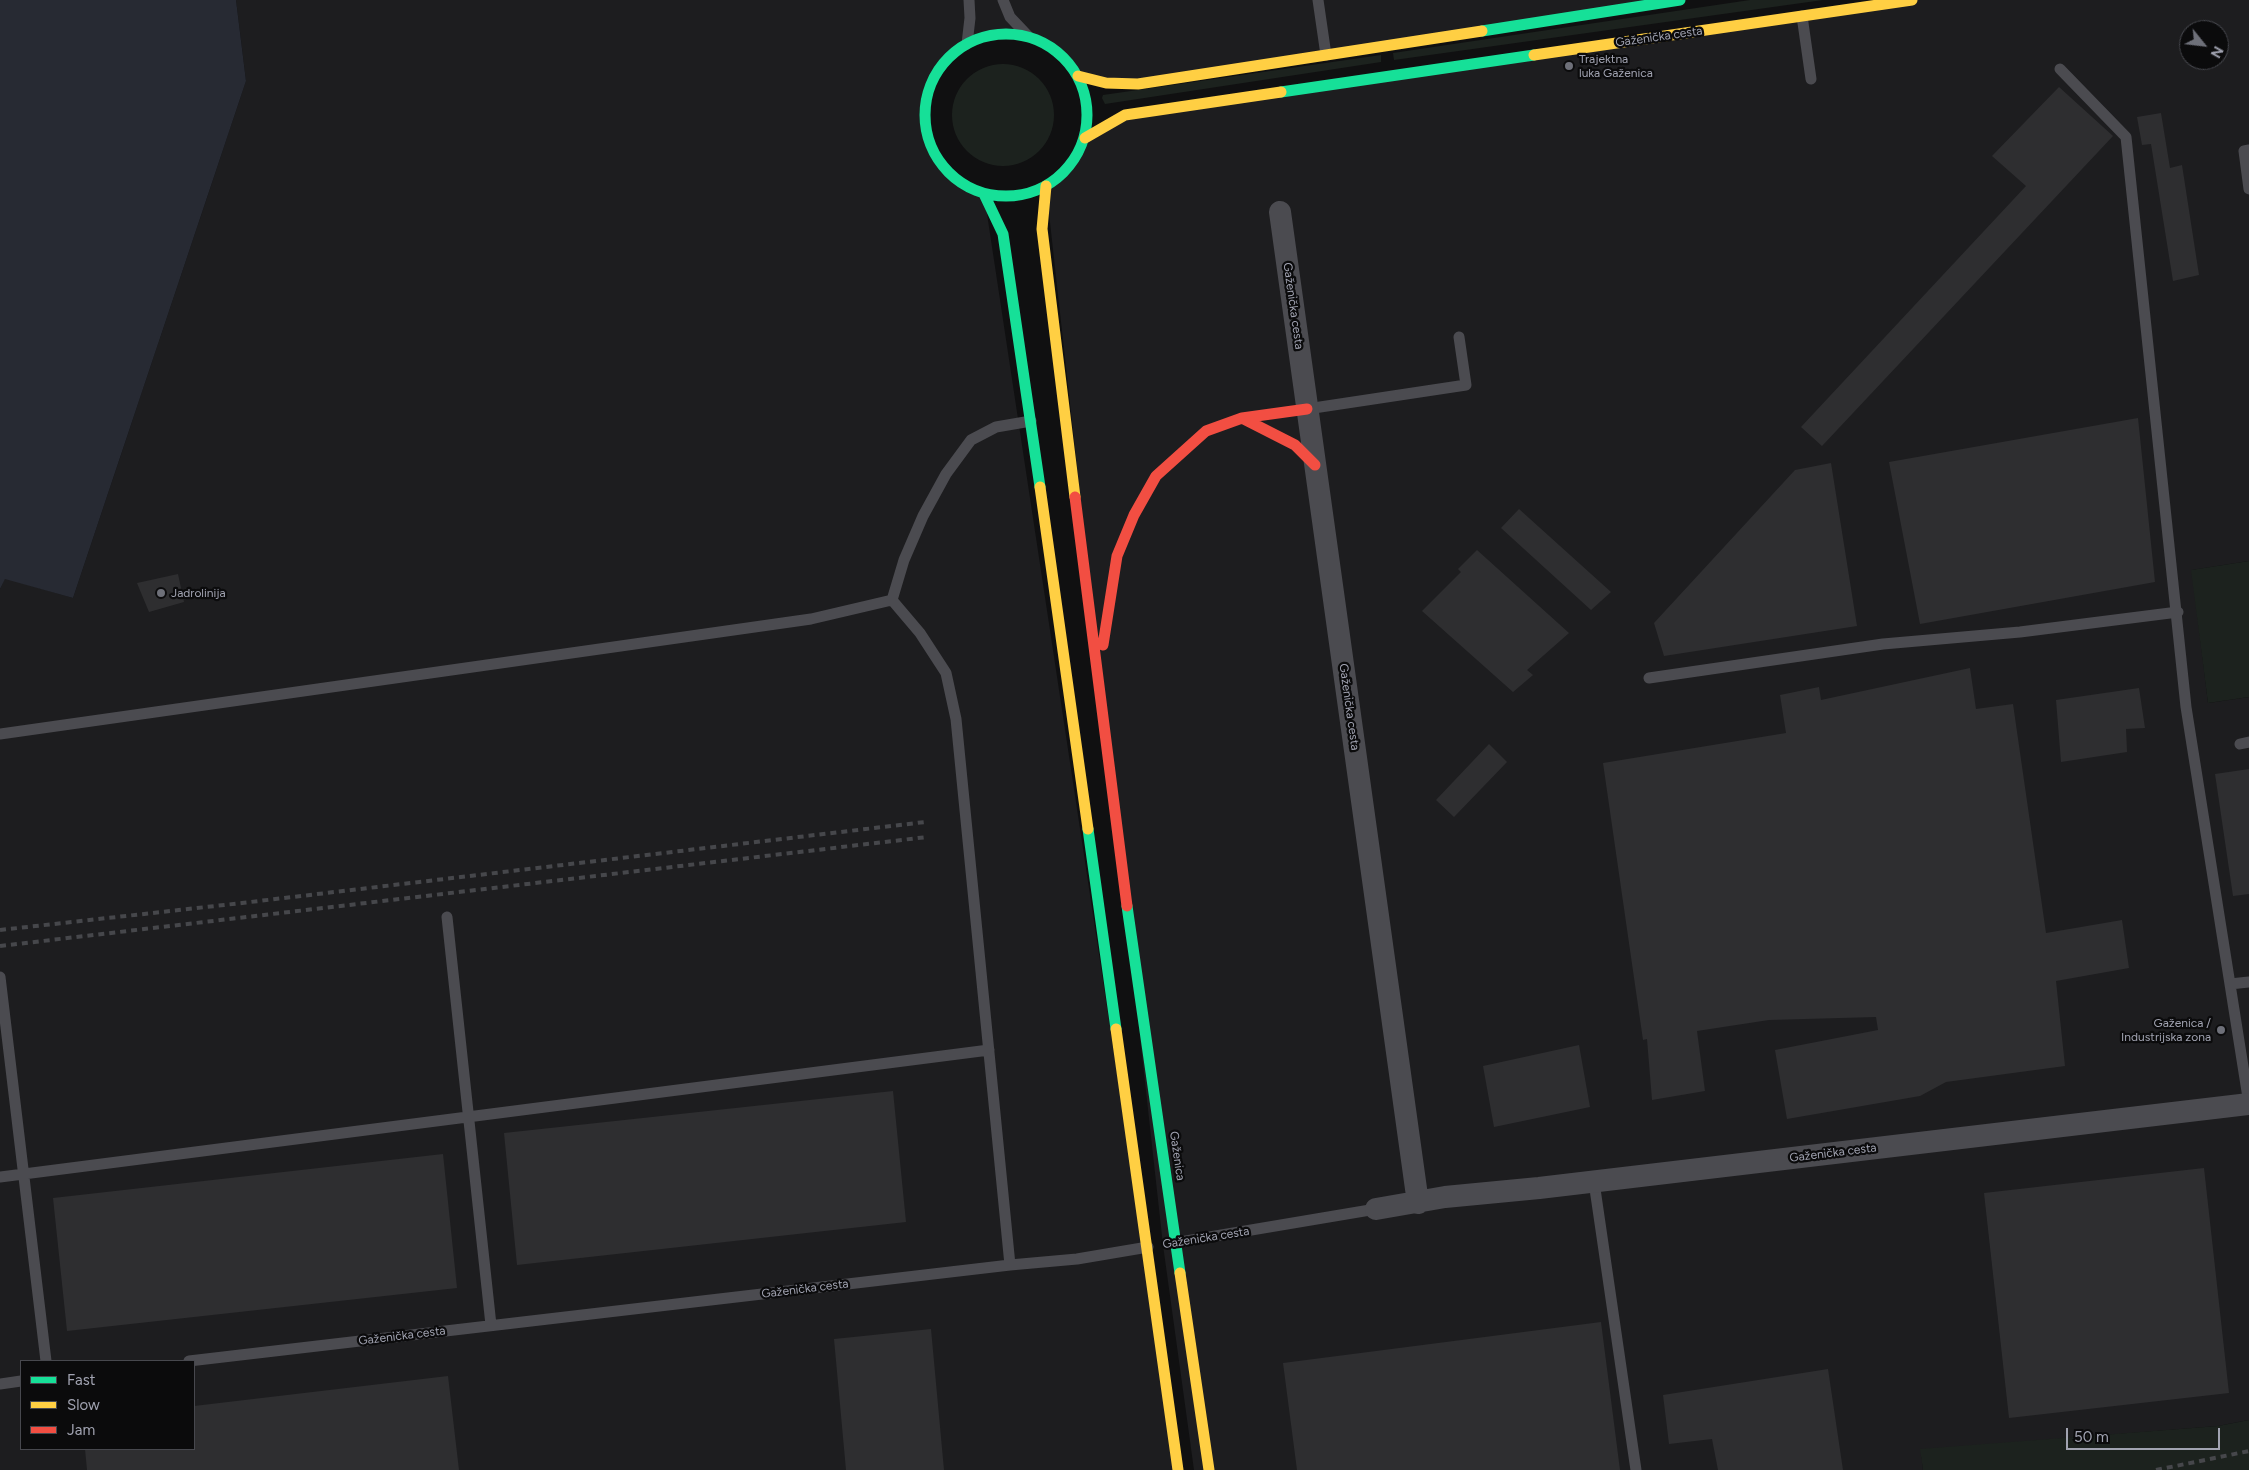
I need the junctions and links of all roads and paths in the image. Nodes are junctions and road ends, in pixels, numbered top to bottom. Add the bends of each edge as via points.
1 (969, 0) edge
2 (1003, 0) edge
3 (1318, 0) edge
4 (1680, 0) edge
5 (1912, 0) edge
6 (1802, 16) junction
7 (1029, 37) junction
8 (967, 44) junction
9 (1326, 55) junction
10 (2060, 69) dead end
11 (1078, 76) junction
12 (1811, 79) dead end
13 (1085, 138) junction
14 (2249, 150) edge
15 (1046, 186) junction
16 (2249, 189) edge
17 (984, 194) junction
18 (1280, 212) dead end
19 (1459, 337) dead end
20 (1307, 409) junction
21 (1242, 418) junction
22 (1031, 422) junction
23 (1315, 466) junction
24 (892, 600) junction
25 (2178, 612) junction
26 (1098, 676) junction
27 (1649, 678) dead end
28 (0, 734) edge
29 (446, 917) dead end
30 (0, 977) edge
31 (2249, 982) edge
32 (2230, 984) junction
33 (989, 1050) junction
34 (2249, 1104) edge
35 (470, 1117) junction
36 (23, 1174) junction
37 (0, 1177) edge
38 (1594, 1182) junction
39 (1418, 1202) junction
40 (1376, 1209) joint
41 (1010, 1265) junction
42 (492, 1325) junction
43 (46, 1360) edge
44 (195, 1360) edge
45 (20, 1381) edge
46 (0, 1384) edge
47 (1178, 1470) edge
48 (1209, 1470) edge
49 (1636, 1470) edge

1 - 8 lane
2 - 7 lane via 1010,17
3 - 9 lane
4 - 9 main road
5 - 6 main road, Gaženička cesta
6 - 12 lane
6 - 13 main road, Gaženička cesta via 1125,115
7 - 8 main road via 997,34
7 - 11 main road via 1057,51
8 - 17 main road via 954,53 934,78 928,93 926,125 932,148 944,168 956,179
9 - 11 main road via 1138,84 1106,83
10 - 25 lane via 2126,137
11 - 13 main road via 1087,110
13 - 15 main road via 1063,174
14 - 16 lane via 2244,151
15 - 17 main road via 1005,197
15 - 26 main road, Gaženica via 1042,229
17 - 22 main road via 1003,234
18 - 20 street, Gaženička cesta
19 - 20 lane via 1466,385
20 - 21 main road
20 - 23 street, Gaženička cesta
21 - 23 main road via 1295,445
21 - 26 main road via 1206,431 1183,450 1156,476 1134,515 1117,556
22 - 24 lane via 996,427 971,440 946,474 923,516 904,560
22 - 47 main road
23 - 39 street, Gaženička cesta
24 - 28 lane via 810,619
24 - 33 lane via 920,633 946,672 956,719
25 - 27 lane via 2020,632 1883,644
25 - 32 lane via 2186,707
26 - 48 main road, Gaženica via 1118,846
29 - 35 lane
30 - 36 lane
31 - 32 lane
32 - 34 lane
33 - 35 lane
33 - 41 lane
34 - 38 street, Gaženička cesta
35 - 36 lane
35 - 42 lane
36 - 37 lane
36 - 43 lane
38 - 39 street, Gaženička cesta
38 - 49 lane
39 - 40 street, Gaženička cesta
40 - 41 lane, Gaženička cesta via 1077,1259
41 - 42 lane, Gaženička cesta
42 - 44 lane, Gaženička cesta
45 - 46 lane

